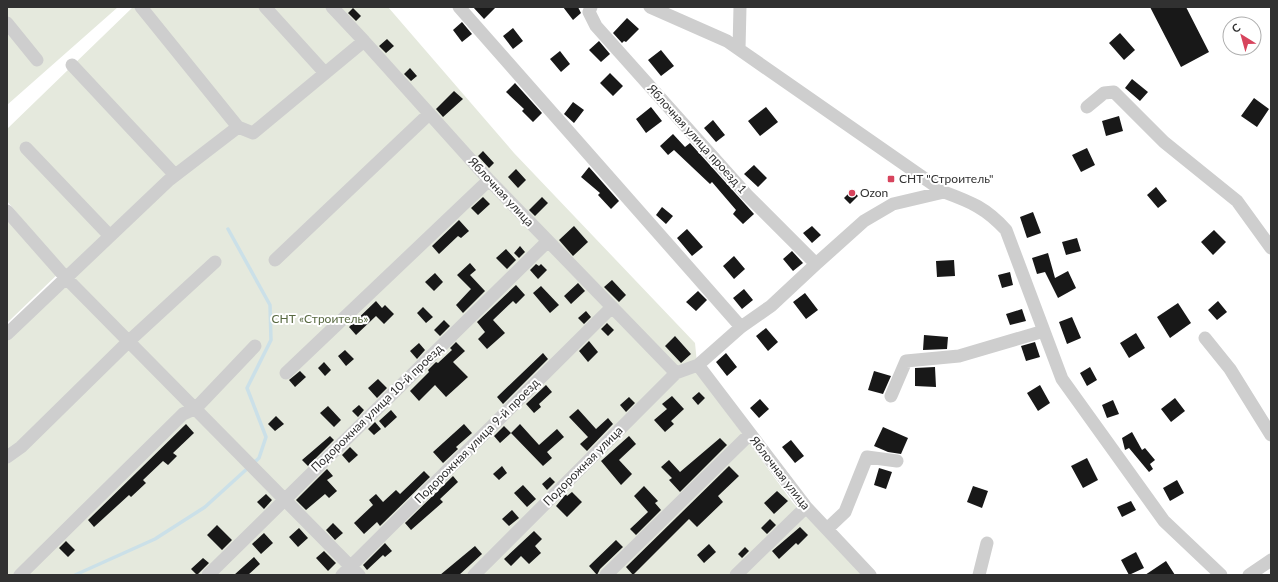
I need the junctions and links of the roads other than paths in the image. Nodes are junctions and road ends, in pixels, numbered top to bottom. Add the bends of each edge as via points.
1 (141, 7) edge
2 (265, 7) edge
3 (332, 7) edge
4 (459, 7) edge
5 (591, 7) edge
6 (650, 7) edge
7 (740, 7) edge
8 (7, 23) edge
9 (364, 41) junction
10 (739, 49) junction
11 (37, 60) dead end
12 (72, 65) dead end
13 (325, 73) junction
14 (1087, 107) dead end
15 (429, 114) junction
16 (238, 127) junction
17 (26, 148) dead end
18 (175, 175) junction
19 (489, 180) junction
20 (944, 192) junction
21 (7, 210) edge
22 (110, 236) junction
23 (548, 241) junction
24 (1271, 248) edge
25 (275, 260) dead end
26 (215, 262) dead end
27 (816, 264) junction
28 (66, 278) junction
29 (612, 307) junction
30 (741, 327) junction
31 (1044, 330) junction
32 (7, 334) edge
33 (1205, 338) dead end
34 (129, 341) junction
35 (255, 346) dead end
36 (698, 365) junction
37 (286, 373) dead end
38 (676, 373) junction
39 (891, 396) dead end
40 (196, 408) junction
41 (750, 434) junction
42 (1271, 435) edge
43 (7, 457) edge
44 (897, 461) dead end
45 (285, 499) junction
46 (806, 507) junction
47 (827, 529) junction
48 (987, 542) dead end
49 (1271, 560) edge
50 (351, 572) edge
51 (868, 574) edge
52 (20, 575) edge
53 (208, 575) edge
54 (474, 575) edge
55 (606, 575) edge
56 (736, 575) edge
57 (979, 575) edge
58 (1222, 575) edge
59 (1249, 575) edge

1 - 16 street
2 - 13 street
3 - 9 street, Яблочная улица
4 - 30 street
5 - 27 street, Яблочная улица проезд 1 via 589,12 596,26 747,195
6 - 10 street via 727,40
7 - 10 street
8 - 11 street
9 - 13 street
9 - 15 street, Яблочная улица
10 - 20 street
12 - 18 street
13 - 16 street via 253,133
14 - 24 street via 1104,93 1114,92 1164,142 1237,201
15 - 19 street, Яблочная улица
15 - 25 street
16 - 18 street
17 - 22 street
18 - 22 street
19 - 23 street, Яблочная улица
19 - 37 street
20 - 27 street via 894,204 864,221
20 - 31 street via 972,203 992,215 1006,230
21 - 28 street
22 - 28 street
23 - 29 street, Яблочная улица
23 - 45 street, Подорожная улица 10-й проезд
26 - 34 street
27 - 30 street via 771,306
28 - 32 street
28 - 34 street
29 - 38 street, Яблочная улица
29 - 50 street, Подорожная улица 9-й проезд
30 - 36 street
31 - 39 street via 960,356 906,361
31 - 58 street via 1062,379 1089,418 1164,521
33 - 42 street via 1230,369
34 - 40 street
34 - 43 street
35 - 40 street
36 - 38 street, Подорожная улица
36 - 41 street, Яблочная улица
38 - 54 street, Подорожная улица
40 - 45 street
40 - 52 street via 183,414
41 - 46 street, Яблочная улица
41 - 55 street
44 - 47 street via 867,457 845,512
45 - 50 street
45 - 53 street, Подорожная улица 10-й проезд
46 - 47 street, Яблочная улица
46 - 56 street
47 - 51 street, Яблочная улица
48 - 57 street
49 - 59 street

